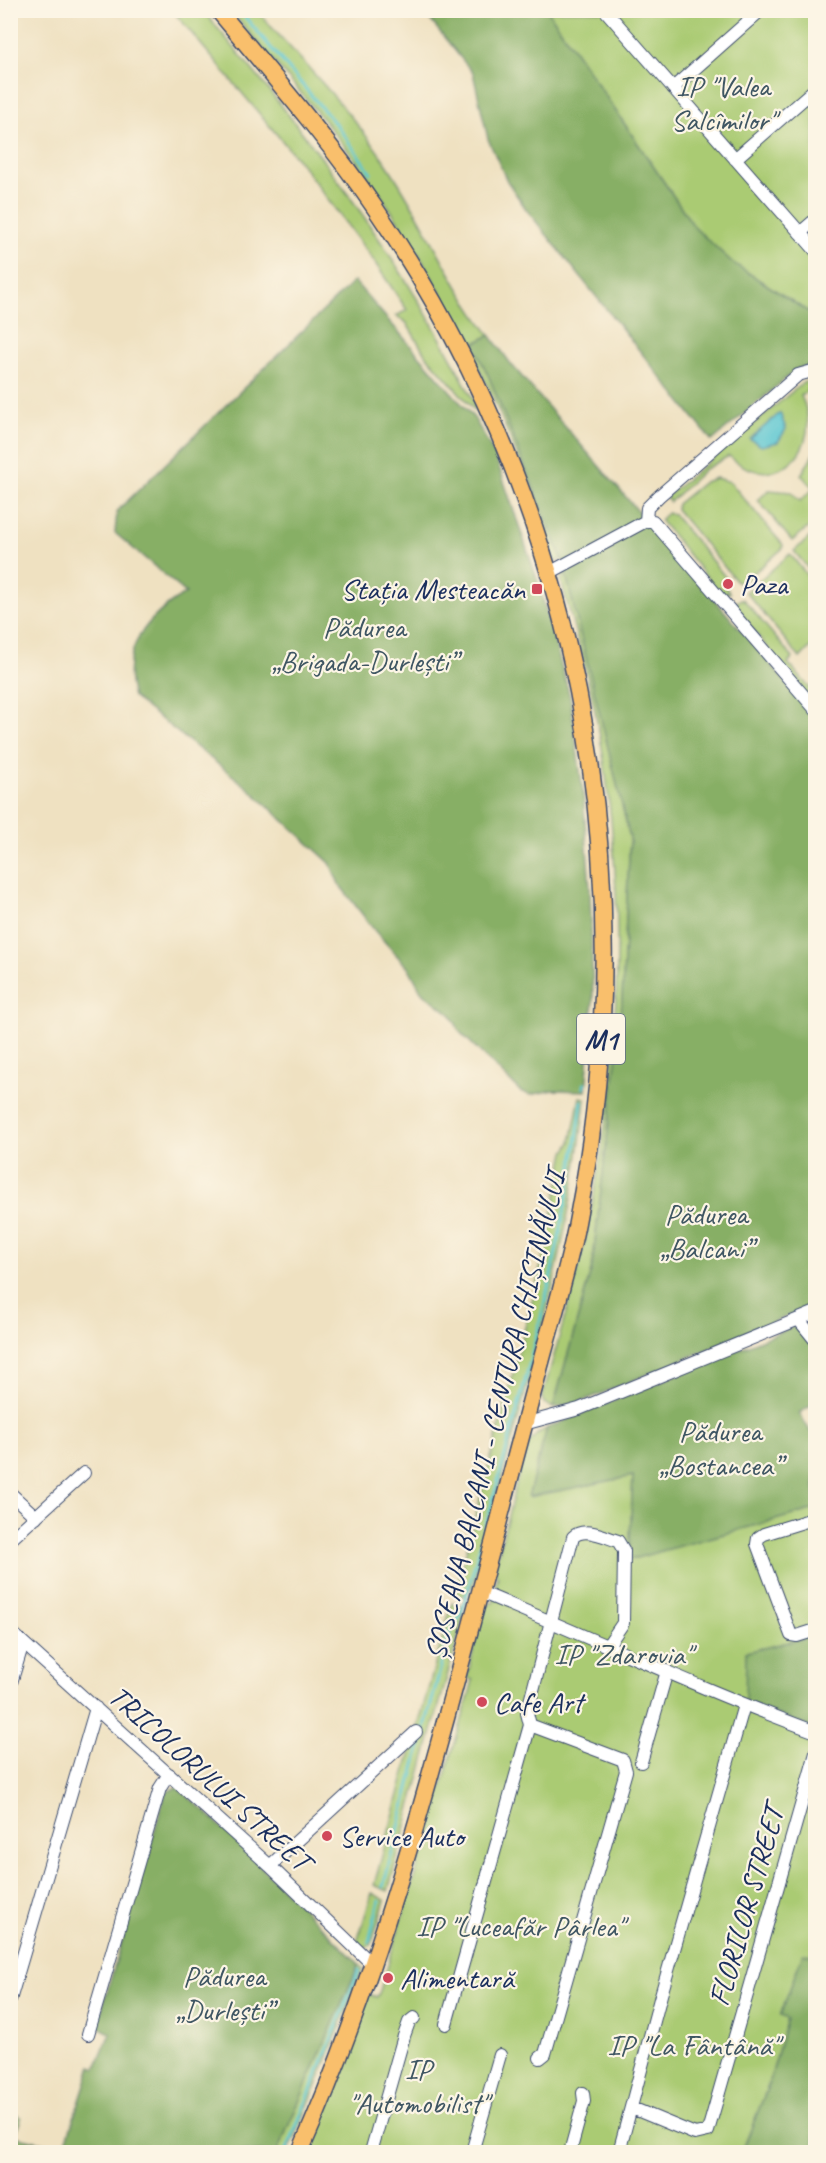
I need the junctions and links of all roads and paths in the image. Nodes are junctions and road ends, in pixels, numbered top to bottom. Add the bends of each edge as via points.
1 (218, 10) edge
2 (761, 10) edge
3 (610, 12) edge
4 (673, 88) junction
5 (816, 88) edge
6 (735, 159) junction
7 (816, 219) edge
8 (800, 233) junction
9 (816, 250) edge
10 (816, 370) edge
11 (646, 521) junction
12 (549, 573) junction
13 (816, 710) edge
14 (816, 1312) edge
15 (798, 1320) junction
16 (816, 1341) edge
17 (525, 1424) junction
18 (84, 1473) dead end
19 (10, 1493) edge
20 (36, 1517) junction
21 (816, 1518) edge
22 (10, 1540) edge
23 (480, 1592) junction
24 (553, 1622) junction
25 (816, 1630) edge
26 (12, 1634) edge
27 (23, 1643) junction
28 (608, 1645) junction
29 (667, 1671) junction
30 (10, 1686) edge
31 (744, 1706) junction
32 (96, 1708) junction
33 (530, 1725) junction
34 (416, 1732) dead end
35 (816, 1732) edge
36 (816, 1753) edge
37 (641, 1762) dead end
38 (169, 1774) junction
39 (270, 1866) junction
40 (373, 1965) junction
41 (10, 2000) edge
42 (414, 2018) dead end
43 (446, 2024) dead end
44 (88, 2034) dead end
45 (500, 2055) dead end
46 (540, 2058) dead end
47 (583, 2093) dead end
48 (632, 2108) junction
49 (300, 2152) edge
50 (371, 2152) edge
51 (472, 2152) edge
52 (570, 2152) edge
53 (619, 2152) edge

1 - 12 highway, ȘOSEAUA BALCANI - CENTURA CHIȘINĂULUI / M1 via 349,172 441,315 500,436
2 - 4 street
3 - 4 street
4 - 6 street
5 - 6 street
6 - 8 street
7 - 8 street
8 - 9 street
10 - 11 street via 798,375 659,495 647,507
11 - 12 street
11 - 13 street via 658,525
12 - 17 highway, ȘOSEAUA BALCANI - CENTURA CHIȘINĂULUI / M1 via 575,668 591,760 603,888 604,976 595,1096 578,1220
14 - 15 street
15 - 16 street
15 - 17 street via 579,1409
17 - 23 highway, ȘOSEAUA BALCANI - CENTURA CHIȘINĂULUI / M1
18 - 20 street
19 - 20 street
20 - 22 street
21 - 25 street via 764,1534 757,1544 791,1635
23 - 24 street
23 - 40 highway, ȘOSEAUA BALCANI - CENTURA CHIȘINĂULUI / M1 via 407,1862
24 - 28 street
24 - 28 street via 573,1537 585,1531 618,1541 624,1551 623,1623
24 - 33 street via 526,1713
26 - 27 street, TRICOLORULUI STREET
27 - 30 street
27 - 32 street, TRICOLORULUI STREET
28 - 29 street
29 - 31 street
29 - 37 street
31 - 35 street
31 - 48 street
32 - 38 street, TRICOLORULUI STREET
32 - 41 street
33 - 43 street
33 - 46 street via 623,1760 626,1771 545,2054
34 - 39 street
36 - 48 street, FLORILOR STREET via 708,2132 694,2134
38 - 39 street, TRICOLORULUI STREET
38 - 44 street via 160,1788
39 - 40 street, TRICOLORULUI STREET
40 - 49 highway, ȘOSEAUA BALCANI - CENTURA CHIȘINĂULUI / M1
42 - 50 street via 404,2036
45 - 51 street
47 - 52 street
48 - 53 street

